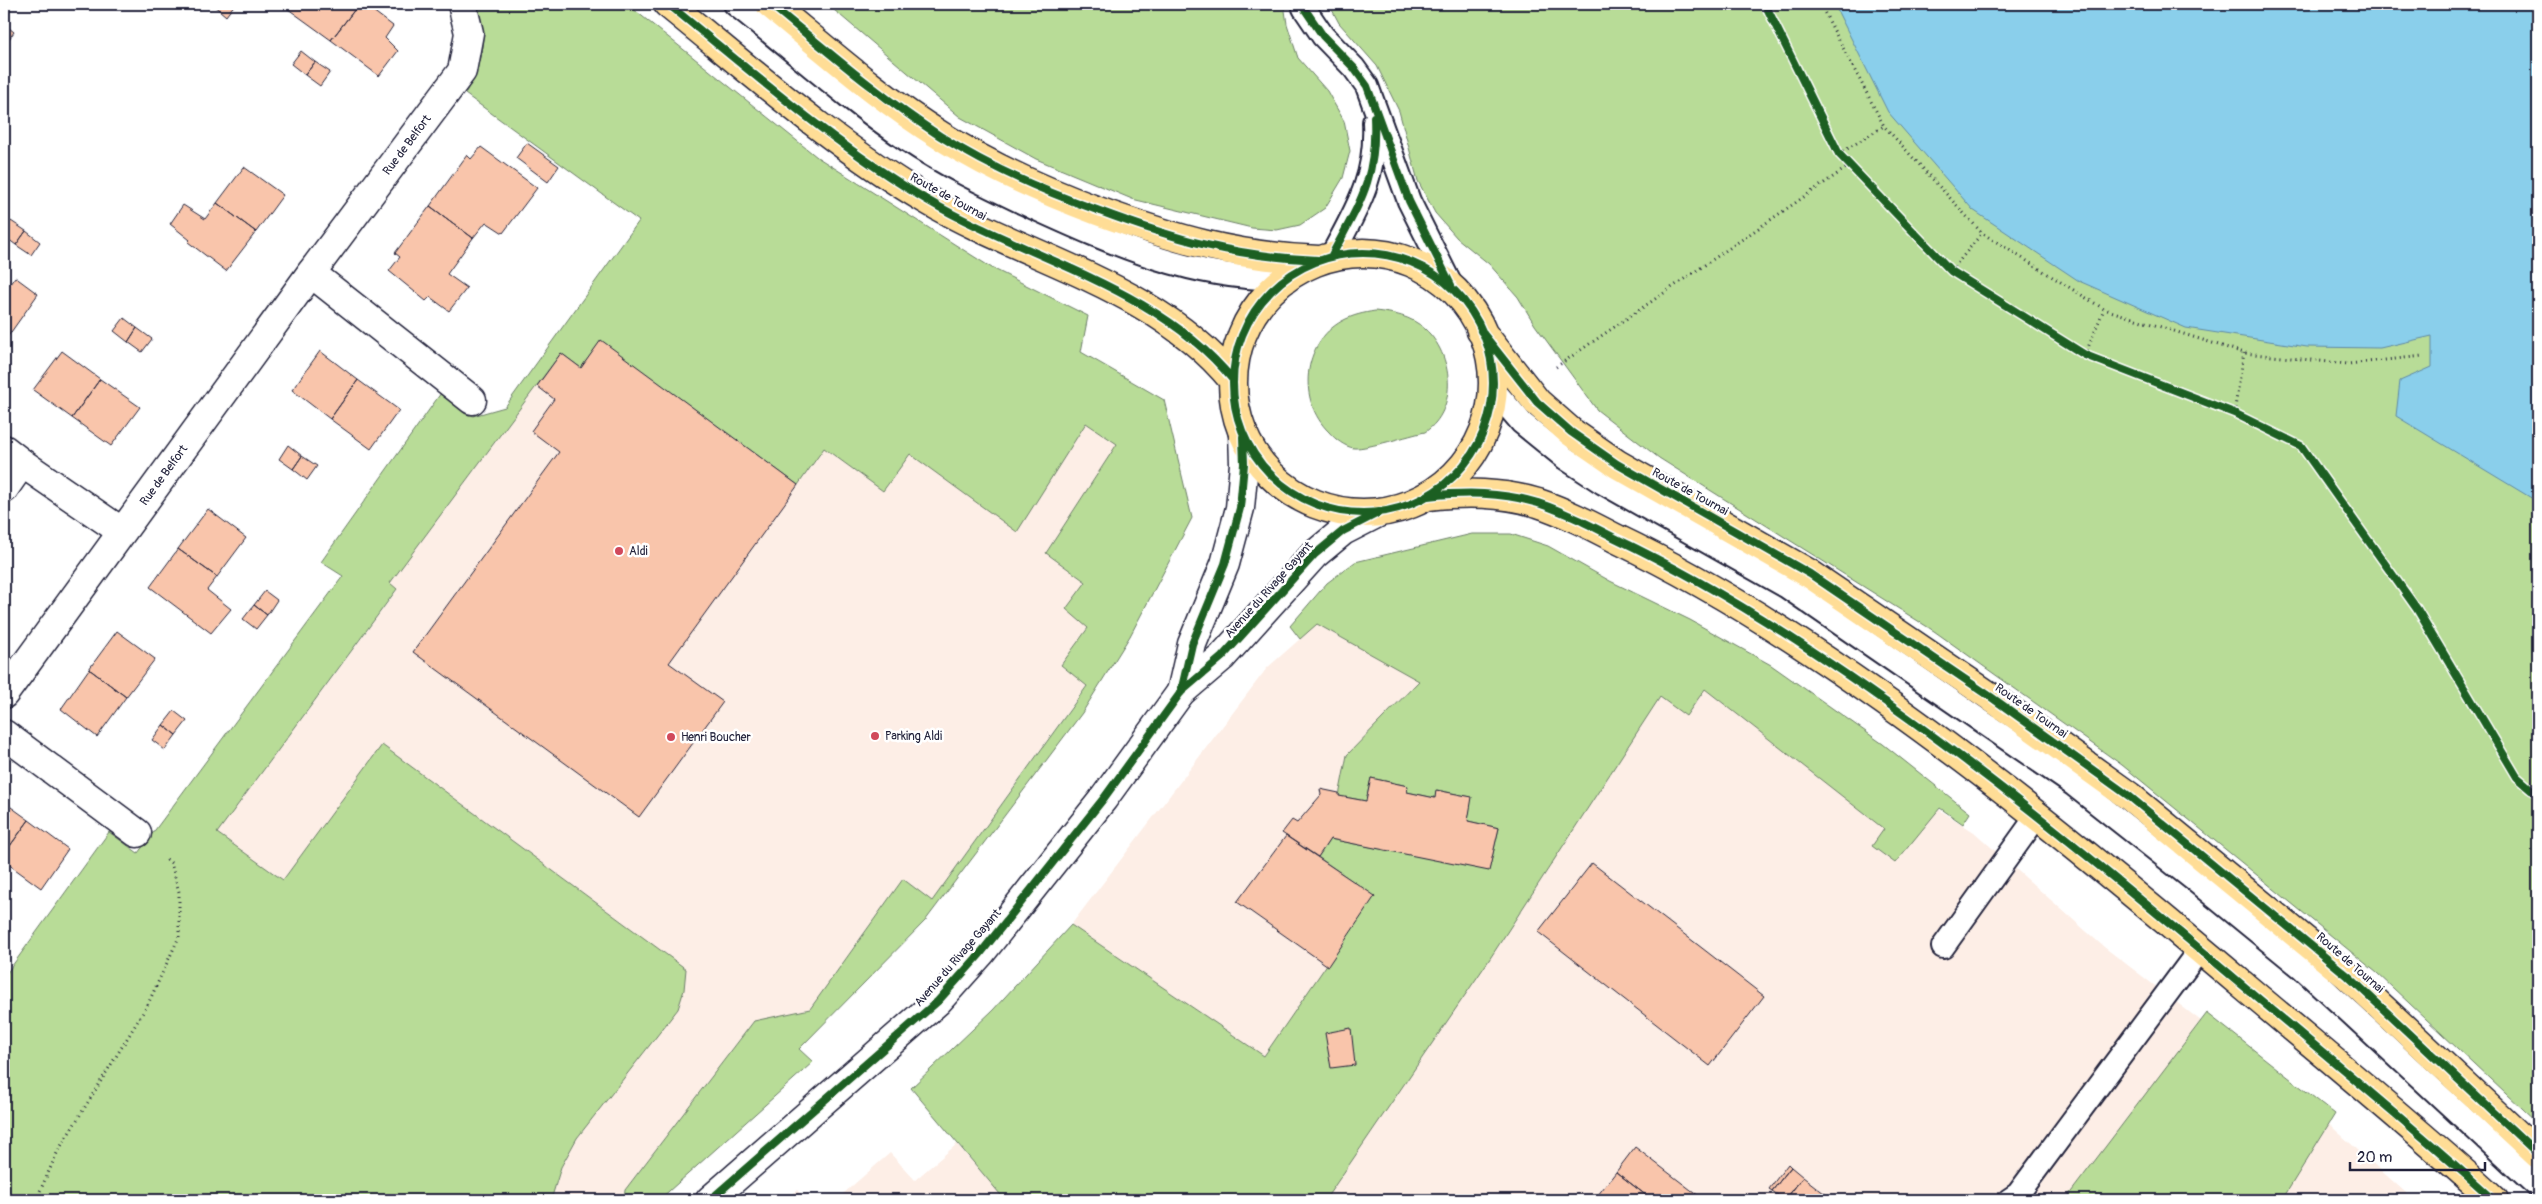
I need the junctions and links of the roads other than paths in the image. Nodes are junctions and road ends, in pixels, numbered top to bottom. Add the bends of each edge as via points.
1 (462, 4) edge
2 (668, 4) edge
3 (735, 4) edge
4 (770, 4) edge
5 (1304, 4) edge
6 (1373, 101) junction
7 (1326, 259) junction
8 (311, 273) junction
9 (1287, 278) junction
10 (1453, 289) junction
11 (1482, 332) junction
12 (1233, 380) junction
13 (1492, 388) junction
14 (472, 400) dead end
15 (1243, 433) junction
16 (13, 456) edge
17 (4, 489) edge
18 (1428, 496) junction
19 (1380, 512) junction
20 (121, 531) junction
21 (1181, 692) junction
22 (4, 694) edge
23 (4, 734) edge
24 (2037, 816) junction
25 (137, 833) road end
26 (1943, 947) dead end
27 (2200, 949) junction
28 (2538, 1154) edge
29 (2538, 1187) edge
30 (710, 1200) edge
31 (2009, 1200) edge
32 (2494, 1200) edge

1 - 8 street, Rue de Belfort via 469,33 462,71
2 - 12 main road, Route de Tournai via 828,132 897,182 964,220 1143,306 1194,341
3 - 9 lane via 883,123 967,176 1096,236 1152,257 1238,276
4 - 7 main road via 940,136 1033,185 1110,215 1209,247 1267,257
5 - 6 lane via 1323,36 1354,68
6 - 7 lane via 1375,140 1371,174 1357,209
6 - 10 lane via 1409,201
7 - 9 main road
7 - 10 main road via 1364,253 1396,258 1426,270
8 - 14 street
8 - 20 street, Rue de Belfort
9 - 12 main road via 1252,316 1238,347
10 - 11 main road
11 - 13 main road via 1490,359
11 - 28 main road, Route de Tournai via 1531,395 1571,432 1617,464 1810,574 2129,796 2373,998
12 - 15 main road
13 - 18 main road via 1487,421 1474,450 1454,476
13 - 29 lane via 1522,423 1565,458 1603,483 1787,587 2074,785 2302,968
15 - 19 main road via 1271,475 1298,496 1346,512
15 - 21 street, Avenue du Rivage Gayant via 1240,508 1225,564 1192,644
16 - 17 street
16 - 20 street
18 - 19 main road via 1397,509
18 - 24 main road via 1486,492 1535,502 1674,566 1746,608 1873,692
19 - 21 street, Avenue du Rivage Gayant via 1343,530 1314,555 1222,657
20 - 22 street, Rue de Belfort
21 - 30 street, Avenue du Rivage Gayant via 1104,798 980,954 938,1001
23 - 25 street
24 - 26 lane
24 - 27 main road
27 - 31 lane via 2018,1194
27 - 32 main road

